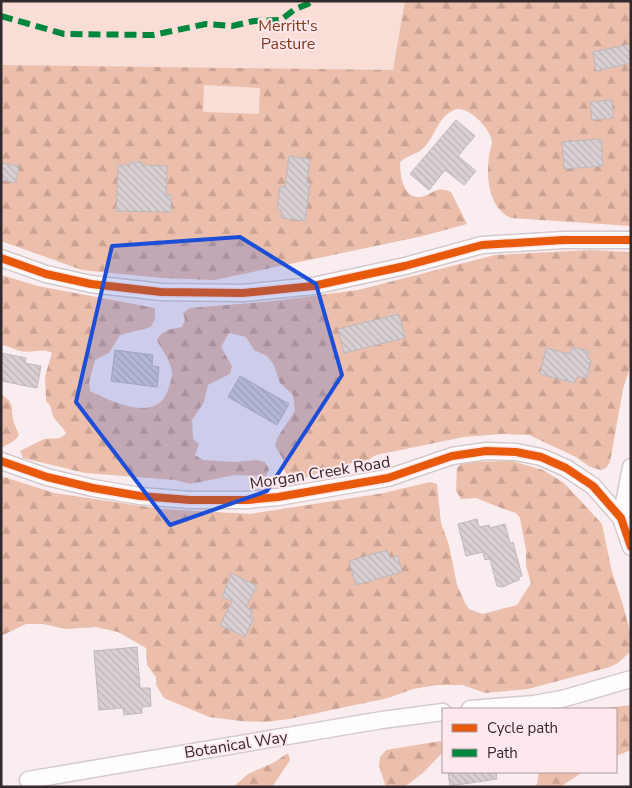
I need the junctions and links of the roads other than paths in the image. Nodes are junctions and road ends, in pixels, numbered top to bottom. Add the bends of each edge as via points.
1 (631, 240) edge
2 (1, 258) edge
3 (1, 461) edge
4 (631, 467) edge
5 (621, 518) junction
6 (631, 547) edge
7 (631, 679) edge
8 (480, 708) edge
9 (442, 712) edge
10 (28, 780) dead end

1 - 2 street via 482,244 405,266 313,286 243,293 161,292 90,284 46,274
3 - 5 street, Morgan Creek Road via 47,477 140,496 248,500 388,478 452,456 486,451 516,452 541,457 566,468 593,486
4 - 5 street
5 - 6 street, Morgan Creek Road
7 - 8 street via 562,699
9 - 10 street, Botanical Way

